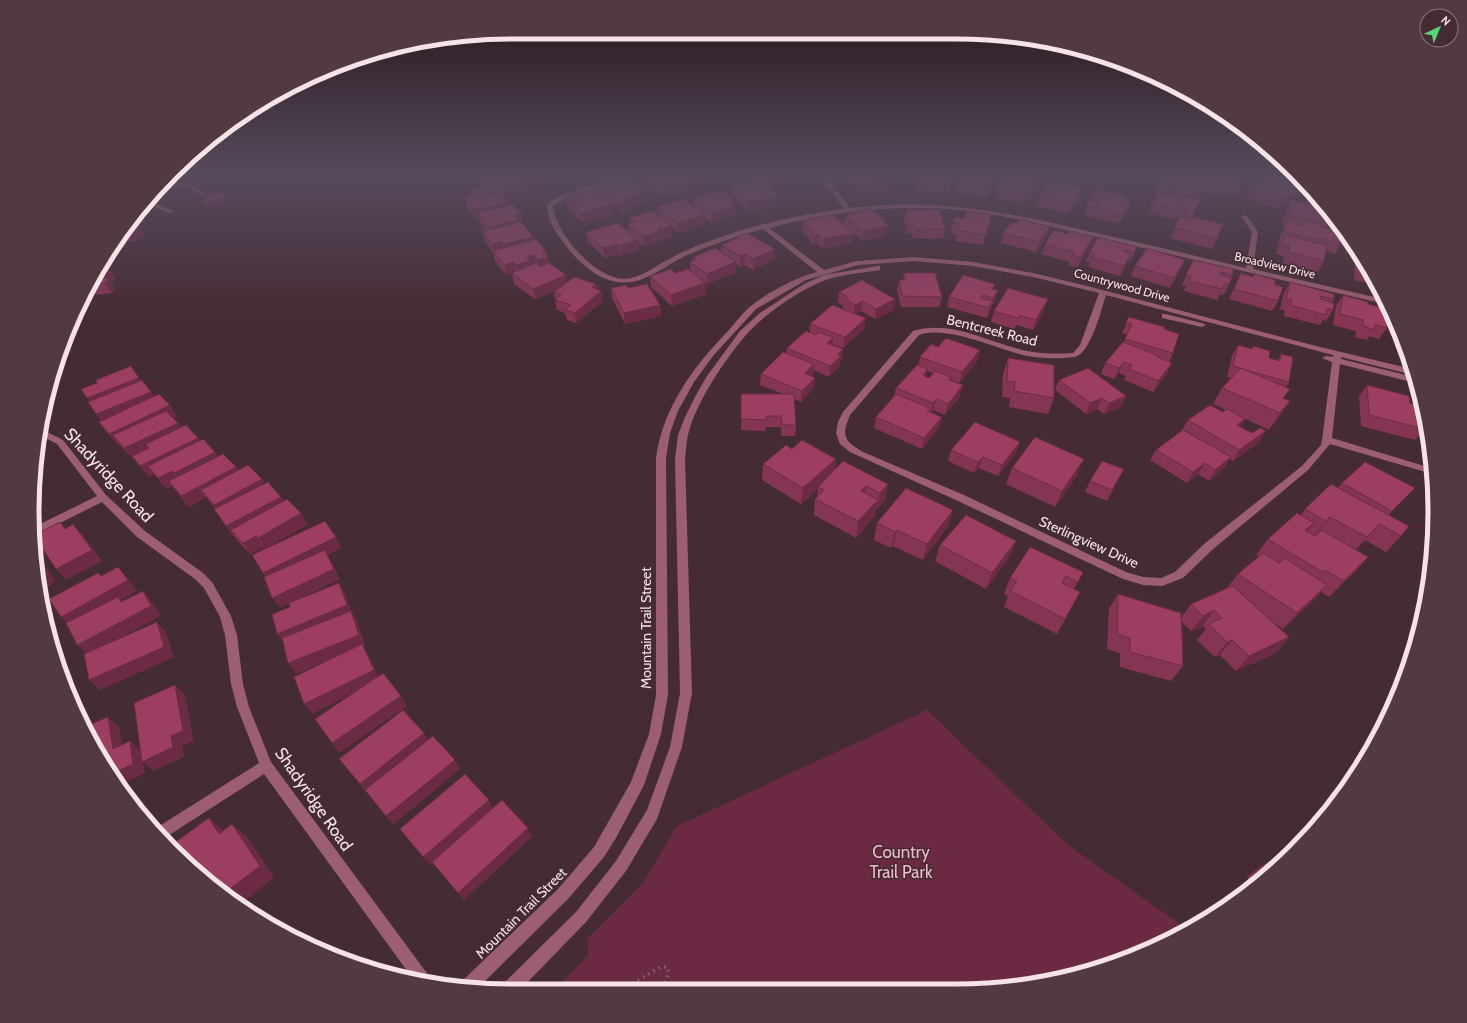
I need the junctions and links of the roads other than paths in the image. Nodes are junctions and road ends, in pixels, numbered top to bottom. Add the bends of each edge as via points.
1 (555, 223) edge
2 (787, 223) edge
3 (1043, 223) edge
4 (1249, 223) edge
5 (765, 228) junction
6 (1249, 271) junction
7 (824, 274) junction
8 (1102, 296) junction
9 (1378, 300) edge
10 (1337, 358) junction
11 (1406, 371) edge
12 (1409, 378) edge
13 (46, 434) edge
14 (840, 438) joint
15 (1327, 440) junction
16 (1426, 468) edge
17 (103, 497) junction
18 (40, 529) edge
19 (266, 766) junction
20 (163, 831) edge
21 (420, 975) edge
22 (473, 982) edge
23 (515, 984) edge

1 - 5 street, Broadview Drive via 577,254 596,272 620,281 637,278 723,239
2 - 5 street, Broadview Drive
3 - 6 street, Broadview Drive
4 - 6 street via 1255,232
5 - 7 street
6 - 9 street, Broadview Drive
7 - 8 street, Countrywood Drive via 900,265 952,267 998,273
7 - 22 street, Mountain Trail Street via 803,277 760,302 734,324 695,374 674,410 665,434 661,458 662,695 654,734 636,785 612,834 599,852 563,894
7 - 23 street via 763,315 743,333 710,378 689,417 683,435 680,459 686,693 676,747 652,814 621,866 581,916
8 - 10 street, Countrywood Drive
8 - 14 street, Bentcreek Road via 1084,346 1069,357 1026,353 949,331 936,329 916,333 846,414 841,424
10 - 11 street, Countrywood Drive
10 - 12 street, Countrywood Drive
10 - 15 street, Sterlingview Drive
13 - 17 street, Shadyridge Road via 60,442
14 - 15 street, Sterlingview Drive via 846,446 860,454 961,498 1123,575 1143,581 1162,582 1179,574 1305,468 1325,446
15 - 16 street
17 - 18 street
17 - 19 street, Shadyridge Road via 141,534 208,585 225,616 231,635 241,700
19 - 20 street
19 - 21 street, Shadyridge Road

